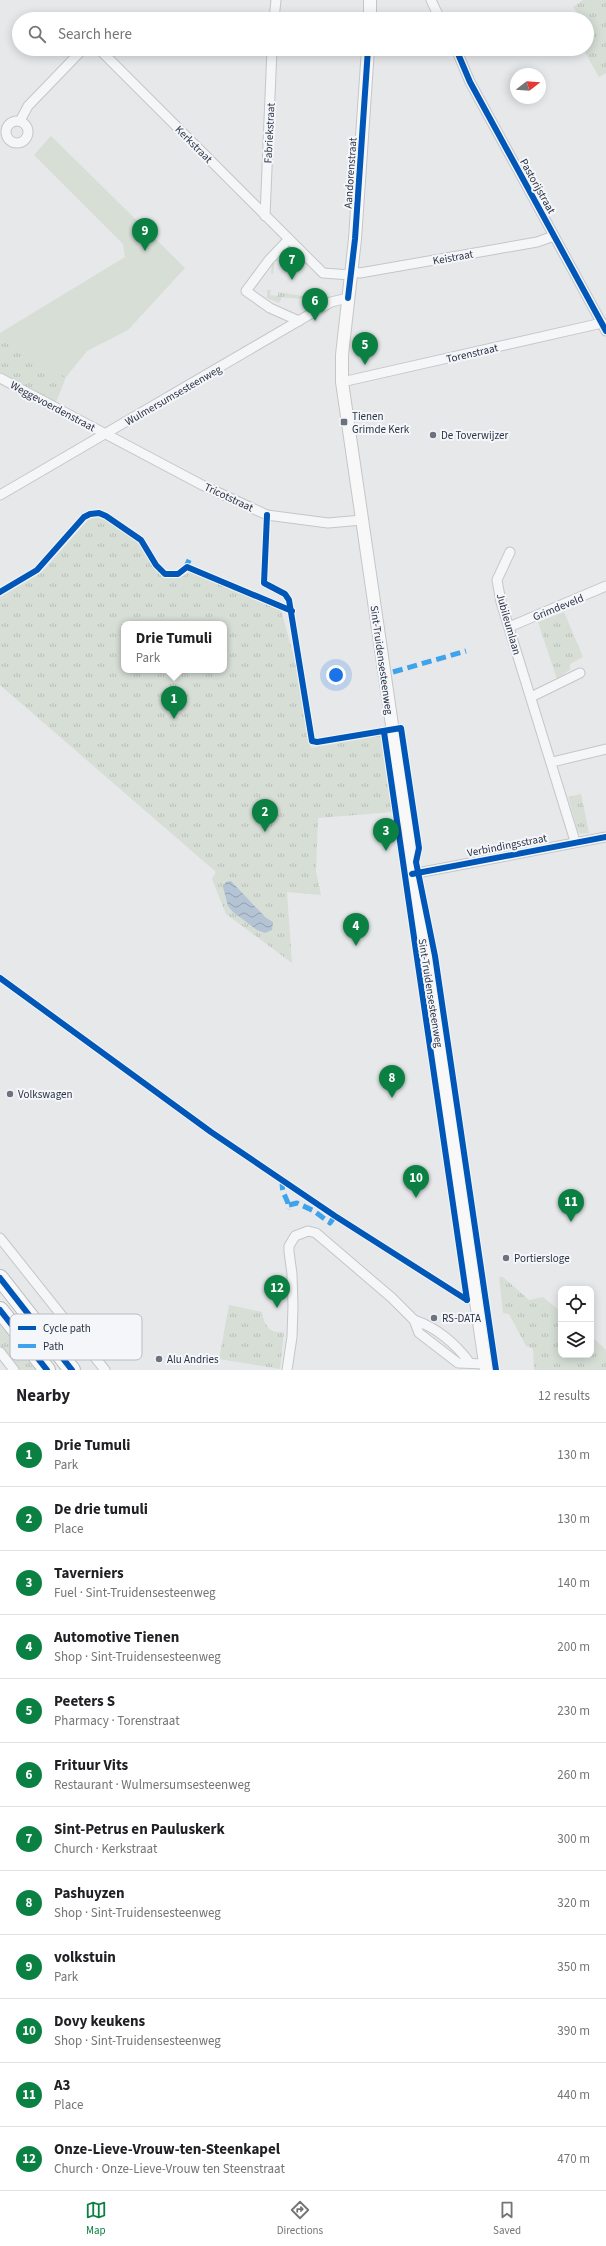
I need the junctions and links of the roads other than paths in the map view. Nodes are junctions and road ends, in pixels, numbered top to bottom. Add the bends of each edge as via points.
1 (276, 0) edge
2 (370, 0) edge
3 (431, 0) edge
4 (275, 12) edge
5 (370, 12) edge
6 (437, 12) edge
7 (76, 56) edge
8 (106, 56) edge
9 (272, 56) edge
10 (367, 56) edge
11 (459, 56) edge
12 (20, 121) dead end
13 (265, 216) junction
14 (554, 236) junction
15 (288, 240) junction
16 (351, 274) junction
17 (348, 298) junction
18 (299, 321) junction
19 (604, 328) edge
20 (0, 378) edge
21 (342, 382) junction
22 (106, 435) junction
23 (0, 494) edge
24 (362, 520) junction
25 (510, 552) dead end
26 (606, 586) edge
27 (509, 627) junction
28 (580, 673) dead end
29 (531, 697) junction
30 (606, 749) edge
31 (552, 762) junction
32 (606, 837) edge
33 (575, 842) junction
34 (412, 874) junction
35 (0, 1238) edge
36 (0, 1278) edge
37 (0, 1310) edge
38 (28, 1314) edge
39 (60, 1314) edge
40 (10, 1323) edge
41 (0, 1352) edge
42 (39, 1360) edge
43 (64, 1360) edge
44 (97, 1360) edge
45 (486, 1367) edge
46 (14, 1370) edge
47 (47, 1370) edge
48 (72, 1370) edge
49 (105, 1370) edge
50 (287, 1370) edge

1 - 4 street
2 - 5 main road
3 - 6 street
7 - 12 street via 28,106
8 - 13 street, Kerkstraat
9 - 13 street, Fabriekstraat
10 - 16 main road, Aandorenstraat
11 - 14 street, Pastorijstraat via 470,82
13 - 15 street, Kerkstraat
14 - 16 street, Keistraat via 529,243
14 - 19 street, Pastorijstraat
15 - 16 street, Kerkstraat via 323,273
15 - 18 street via 246,291 270,308
16 - 17 main road, Aandorenstraat
17 - 18 street, Wulmersumsesteenweg via 331,302
17 - 21 main road, Sint-Truidensesteenweg
18 - 22 street, Wulmersumsesteenweg
19 - 21 street, Torenstraat
20 - 22 street, Weggevoerdenstraat
21 - 24 main road, Sint-Truidensesteenweg
22 - 23 street, Wulmersumsesteenweg
22 - 24 street, Tricotstraat via 202,485 267,515 328,523
24 - 34 main road, Sint-Truidensesteenweg
25 - 27 street, Jubileumlaan via 497,580
26 - 27 street, Grimdeveld
27 - 29 street, Jubileumlaan
28 - 29 street
29 - 31 street, Jubileumlaan
30 - 31 street
31 - 33 street, Jubileumlaan
32 - 33 street, Verbindingsstraat
33 - 34 street, Verbindingsstraat
34 - 45 main road, Sint-Truidensesteenweg
35 - 39 street
36 - 38 highway
37 - 40 highway
41 - 46 street
42 - 47 highway
43 - 48 highway
44 - 49 street
45 - 50 street via 469,1362 459,1348 425,1324 414,1320 373,1280 316,1233 308,1231 299,1233 292,1241 289,1252 292,1274 292,1337

